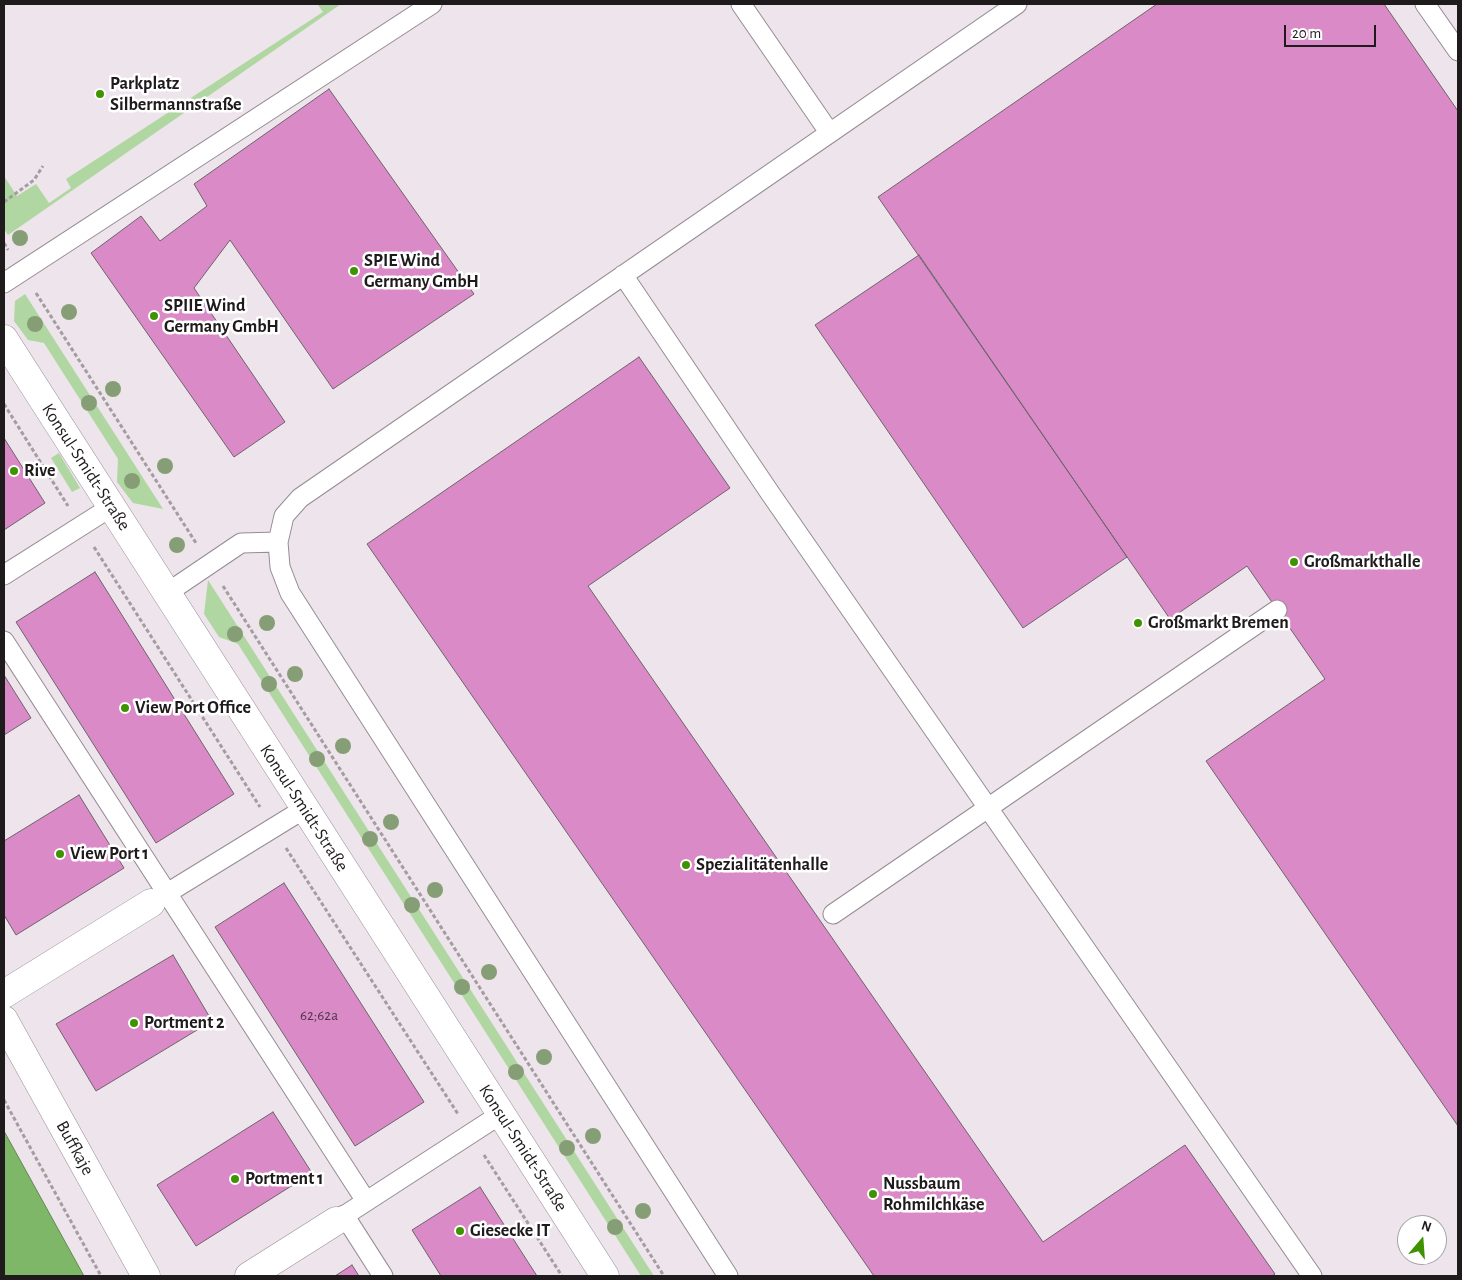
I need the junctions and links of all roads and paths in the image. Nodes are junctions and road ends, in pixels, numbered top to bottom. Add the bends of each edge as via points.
1 (432, 4) edge
2 (741, 4) edge
3 (1017, 4) edge
4 (1425, 4) edge
5 (1458, 51) edge
6 (829, 132) junction
7 (42, 166) dead end
8 (4, 202) edge
9 (4, 243) edge
10 (22, 271) junction
11 (623, 275) junction
12 (4, 283) edge
13 (4, 339) edge
14 (4, 404) edge
15 (111, 507) junction
16 (81, 526) junction
17 (278, 542) junction
18 (210, 564) junction
19 (4, 575) edge
20 (167, 594) junction
21 (1277, 610) dead end
22 (4, 641) edge
23 (987, 807) junction
24 (304, 809) junction
25 (273, 828) junction
26 (159, 898) junction
27 (833, 914) dead end
28 (4, 994) edge
29 (4, 1020) edge
30 (4, 1100) edge
31 (501, 1114) junction
32 (470, 1134) junction
33 (366, 1201) junction
34 (340, 1218) junction
35 (101, 1276) edge
36 (146, 1276) edge
37 (249, 1276) edge
38 (383, 1276) edge
39 (562, 1276) edge
40 (605, 1276) edge
41 (664, 1276) edge
42 (728, 1276) edge
43 (1312, 1276) edge

1 - 10 lane
2 - 6 lane
3 - 6 lane
4 - 5 lane
6 - 11 lane
7 - 8 path via 34,180
9 - 10 path
10 - 12 lane
10 - 18 path
11 - 17 lane via 300,498 284,516
11 - 23 lane
13 - 15 street, Konsul-Smidt-Straße
14 - 16 path
15 - 16 lane
15 - 20 street, Konsul-Smidt-Straße
16 - 19 lane
16 - 25 path
17 - 18 lane via 241,543
17 - 42 lane via 280,567 290,593
18 - 20 lane
18 - 41 path
20 - 24 street, Konsul-Smidt-Straße
21 - 23 lane
22 - 26 lane
23 - 27 lane
23 - 43 lane
24 - 25 lane
24 - 31 street, Konsul-Smidt-Straße
25 - 26 lane
25 - 32 path
26 - 28 street
26 - 33 lane
29 - 36 street, Buffkaje
30 - 35 path
31 - 32 lane
31 - 40 street, Konsul-Smidt-Straße
32 - 33 lane
32 - 39 path
33 - 34 lane
34 - 37 street
34 - 38 lane

